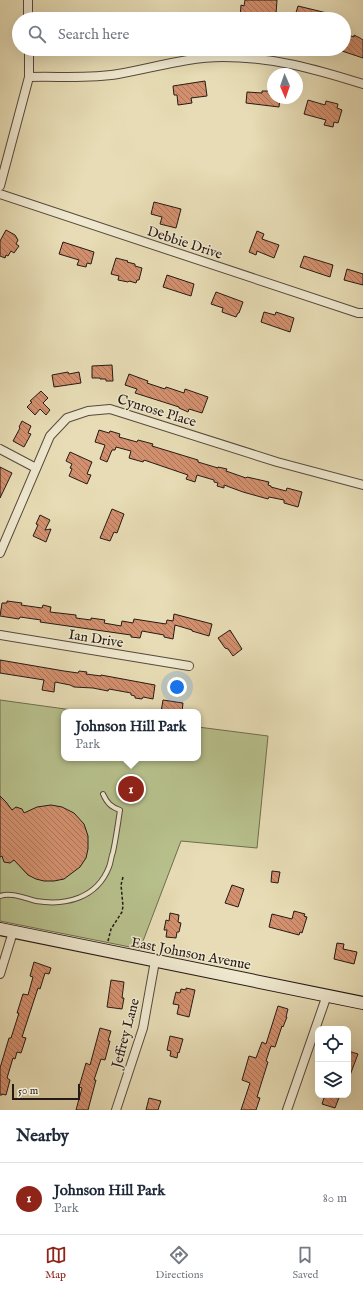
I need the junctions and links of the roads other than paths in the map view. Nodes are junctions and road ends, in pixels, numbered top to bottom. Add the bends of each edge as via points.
1 (28, 0) edge
2 (28, 12) edge
3 (29, 56) edge
4 (29, 77) junction
5 (363, 84) edge
6 (0, 186) edge
7 (0, 194) edge
8 (363, 313) edge
9 (0, 448) edge
10 (36, 468) junction
11 (363, 485) edge
12 (0, 553) edge
13 (0, 635) edge
14 (189, 666) dead end
15 (103, 794) dead end
16 (0, 896) edge
17 (0, 929) edge
18 (13, 932) junction
19 (155, 961) junction
20 (0, 974) edge
21 (327, 995) junction
22 (363, 1003) edge
23 (116, 1110) edge
24 (287, 1110) edge

1 - 2 street
3 - 4 street
4 - 5 street via 116,74 177,61 222,57 267,59 312,68
4 - 6 street
7 - 8 street, Debbie Drive
9 - 10 street
10 - 11 street, Cynrose Place via 50,436 67,418 88,410 110,408 277,462
10 - 12 street, Cynrose Place
13 - 14 street, Ian Drive
15 - 16 lane via 112,807 120,810 110,866 103,880 89,893 71,901 54,903 6,894
17 - 18 street, East Johnson Avenue
18 - 19 street, East Johnson Avenue
18 - 20 street
19 - 21 street, East Johnson Avenue
19 - 23 street, Jeffrey Lane via 143,1028
21 - 22 street, East Johnson Avenue
21 - 24 street

